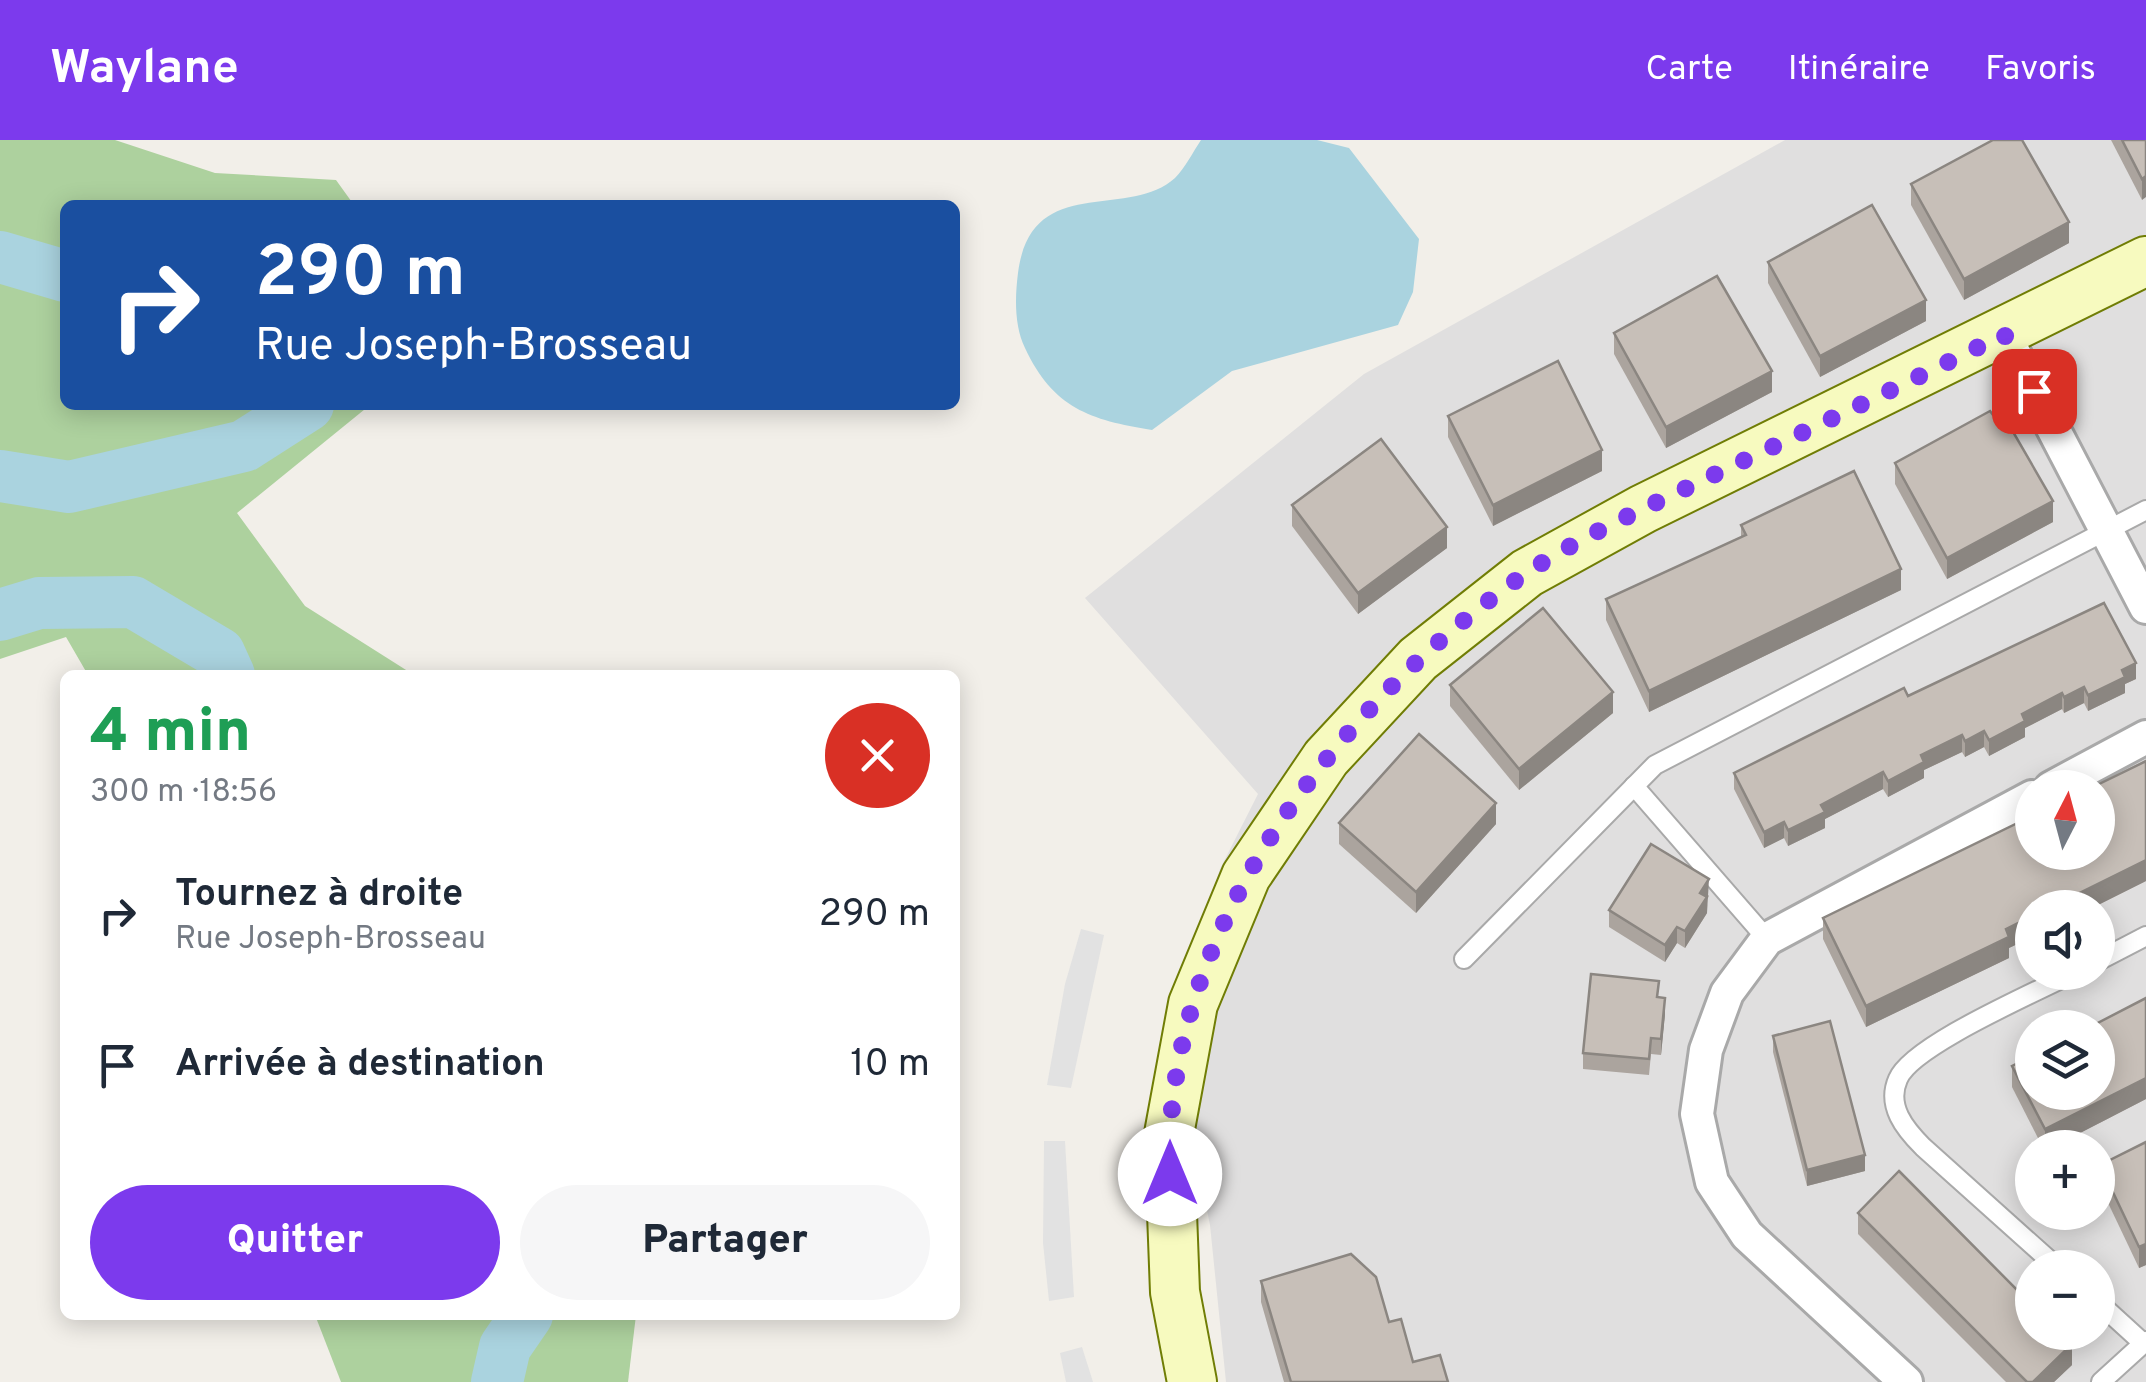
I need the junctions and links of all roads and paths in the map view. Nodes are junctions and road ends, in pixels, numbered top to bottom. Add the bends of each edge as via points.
1 (2146, 260) edge
2 (2004, 334) junction
3 (2146, 510) edge
4 (2107, 531) junction
5 (2146, 606) edge
6 (2146, 737) edge
7 (2085, 770) edge
8 (1634, 786) junction
9 (2015, 806) edge
10 (2146, 936) edge
11 (1767, 939) junction
12 (2115, 952) edge
13 (1464, 959) dead end
14 (2041, 990) edge
15 (2038, 1250) edge
16 (2115, 1317) edge
17 (2144, 1342) edge
18 (1192, 1382) edge
19 (1906, 1382) edge
20 (2101, 1382) edge

1 - 2 street
2 - 4 street
2 - 18 street via 1527,573 1418,660 1326,758 1246,876 1193,1004 1169,1134 1175,1292
3 - 4 lane
4 - 5 street
4 - 8 lane via 1655,765
6 - 7 street
8 - 11 lane
8 - 13 lane
9 - 11 street
10 - 12 lane
11 - 19 street via 1727,993 1706,1050 1696,1114 1712,1182 1747,1235
14 - 15 lane via 1915,1056 1897,1080 1894,1105 1905,1128
16 - 17 lane
17 - 20 lane

